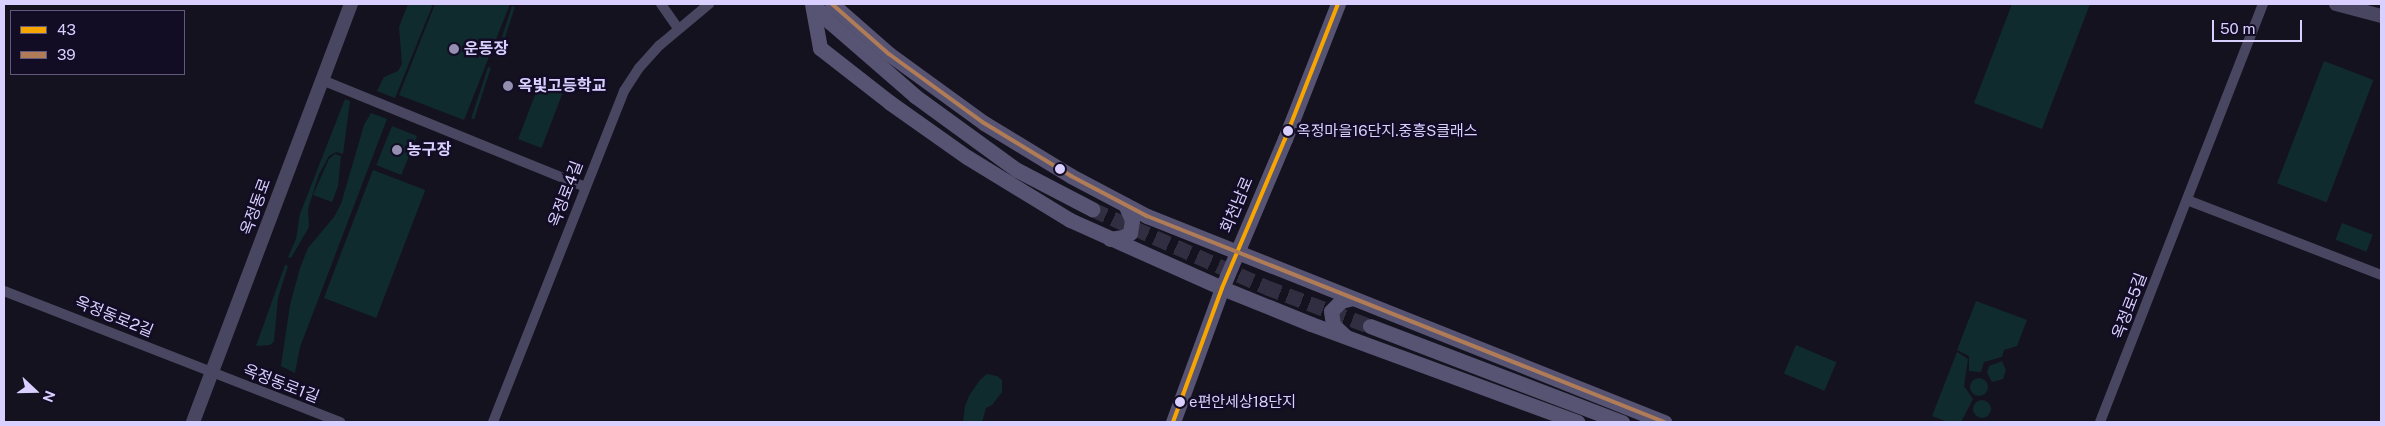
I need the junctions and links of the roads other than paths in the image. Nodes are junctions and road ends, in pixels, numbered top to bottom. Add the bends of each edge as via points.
1 (351, 4) edge
2 (661, 4) edge
3 (709, 4) edge
4 (812, 4) edge
5 (832, 4) edge
6 (1338, 4) edge
7 (2262, 4) edge
8 (2336, 4) edge
9 (2381, 16) edge
10 (678, 28) junction
11 (322, 80) junction
12 (585, 187) junction
13 (2187, 200) junction
14 (1125, 204) junction
15 (1092, 209) tunnel mouth
16 (1110, 239) junction
17 (1236, 252) junction
18 (2381, 275) edge
19 (1222, 288) junction
20 (4, 291) edge
21 (1352, 298) junction
22 (1370, 326) tunnel mouth
23 (1346, 337) junction
24 (212, 374) junction
25 (193, 422) edge
26 (340, 422) edge
27 (493, 422) edge
28 (1173, 422) edge
29 (1578, 422) edge
30 (1622, 422) edge
31 (1664, 422) edge
32 (2100, 422) edge

1 - 11 street, 옥정동로
2 - 10 street
3 - 10 street, 옥정로4길
4 - 15 main road via 915,96 1017,170
4 - 16 main road via 820,48 967,157 1070,220
5 - 14 main road via 889,54 984,123 1071,176
6 - 17 main road, 회천남로
7 - 13 street, 옥정로5길
8 - 9 street
10 - 12 street, 옥정로4길 via 639,68 624,91
11 - 12 street
11 - 24 street, 옥정동로
12 - 27 street, 옥정로4길
13 - 18 street
13 - 32 street, 옥정로5길
14 - 16 main road via 1132,220 1130,233
14 - 17 main road via 1146,216
16 - 19 main road
17 - 19 main road, 회천남로
17 - 21 main road
19 - 23 main road
19 - 28 main road, 회천남로
20 - 24 street, 옥정동로2길
21 - 23 main road via 1342,301 1331,311 1333,325
21 - 31 main road
22 - 30 main road
23 - 29 main road
24 - 25 street, 옥정동로
24 - 26 street, 옥정동로1길

